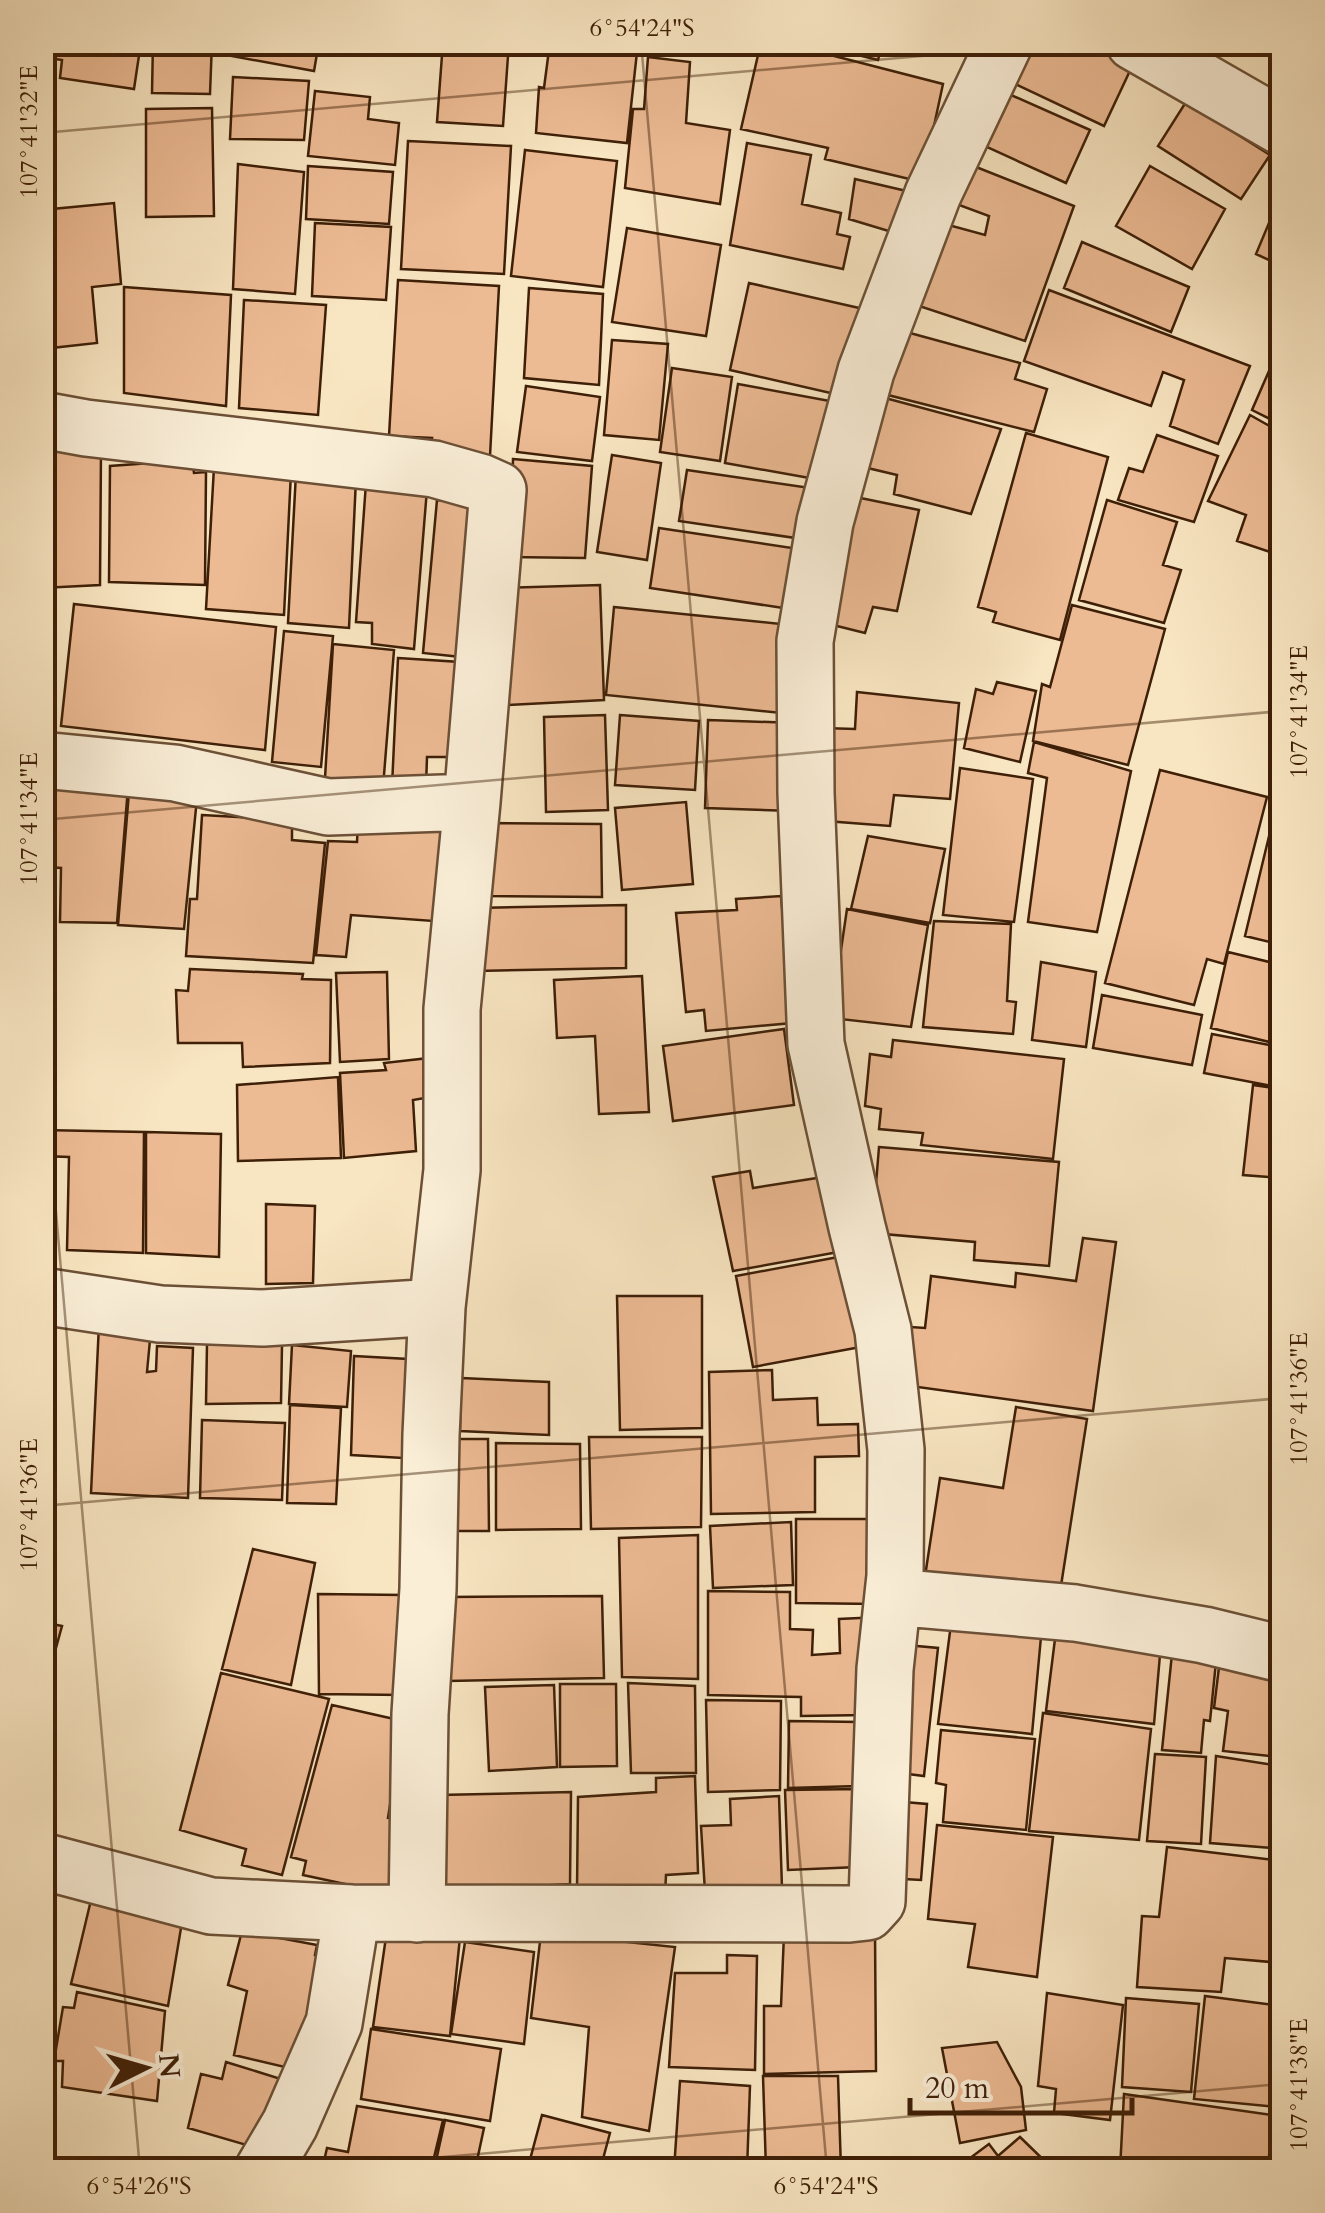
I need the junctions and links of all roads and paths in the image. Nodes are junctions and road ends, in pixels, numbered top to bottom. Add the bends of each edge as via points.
1 (1005, 42) edge
2 (1134, 42) edge
3 (1282, 127) edge
4 (42, 420) edge
5 (42, 760) edge
6 (472, 802) junction
7 (42, 1296) edge
8 (437, 1307) junction
9 (893, 1597) junction
10 (1282, 1654) edge
11 (42, 1861) edge
12 (352, 1914) junction
13 (417, 1914) junction
14 (263, 2170) edge

1 - 9 street via 933,194 866,371 824,522 805,641 816,1044 883,1330 896,1450
2 - 3 street
4 - 6 street via 434,470 498,490
5 - 6 street via 175,772 328,808
6 - 8 street via 452,1009 452,1170
7 - 8 street via 160,1314 262,1318
8 - 13 street
9 - 10 street via 1074,1613
9 - 13 street via 877,1901 867,1912
11 - 12 street via 212,1906
12 - 13 street
12 - 14 street via 334,2022

